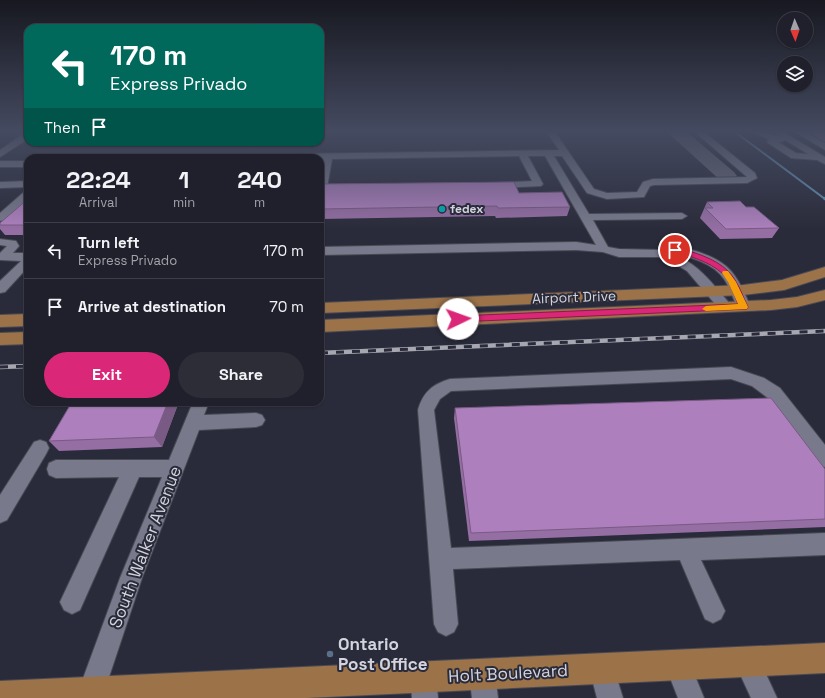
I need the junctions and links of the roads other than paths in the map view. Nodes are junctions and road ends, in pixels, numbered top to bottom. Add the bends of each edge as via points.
1 (327, 165) edge
2 (530, 165) edge
3 (554, 165) edge
4 (573, 165) edge
5 (740, 165) edge
6 (24, 184) edge
7 (545, 184) junction
8 (565, 184) junction
9 (0, 185) edge
10 (484, 185) edge
11 (324, 188) edge
12 (24, 197) edge
13 (682, 216) dead end
14 (585, 217) junction
15 (0, 218) edge
16 (0, 242) edge
17 (604, 249) junction
18 (324, 251) edge
19 (24, 257) edge
20 (24, 264) edge
21 (825, 272) edge
22 (0, 289) edge
23 (736, 290) junction
24 (712, 291) junction
25 (825, 295) edge
26 (744, 307) junction
27 (324, 308) edge
28 (726, 308) junction
29 (24, 320) edge
30 (0, 321) edge
31 (324, 326) edge
32 (24, 338) edge
33 (0, 340) edge
34 (199, 406) edge
35 (256, 420) dead end
36 (193, 423) junction
37 (40, 448) dead end
38 (825, 459) edge
39 (133, 468) junction
40 (176, 468) junction
41 (56, 470) dead end
42 (0, 513) edge
43 (825, 544) edge
44 (686, 550) junction
45 (441, 559) junction
46 (72, 602) dead end
47 (713, 611) dead end
48 (446, 624) dead end
49 (825, 658) edge
50 (747, 661) junction
51 (678, 665) junction
52 (602, 668) junction
53 (483, 686) edge
54 (424, 687) edge
55 (273, 691) edge
56 (91, 692) junction
57 (225, 692) edge
58 (14, 697) edge
59 (610, 698) edge
60 (691, 698) edge
61 (764, 698) edge

1 - 11 street
2 - 7 street
3 - 8 street
4 - 5 street via 590,191 607,196 640,195 646,184 653,182 752,178 752,174
6 - 9 street
7 - 8 street
7 - 10 street
8 - 14 street
12 - 15 street
13 - 14 street
14 - 17 street
16 - 19 street via 12,243 13,246 3,257
17 - 18 street via 576,246
17 - 23 street via 613,245 649,245 693,255 726,273
17 - 24 street via 619,253 660,253 672,257 691,268
20 - 22 street
21 - 23 main road, Airport Drive via 784,285
23 - 24 main road, Airport Drive
23 - 26 street
24 - 27 main road, Airport Drive
24 - 28 street
25 - 26 main road, Airport Drive via 797,302
26 - 28 main road, Airport Drive
28 - 31 main road, Airport Drive
29 - 30 main road
32 - 33 main road
34 - 36 street, South Walker Avenue
35 - 36 street
36 - 40 street, South Walker Avenue
37 - 42 street
38 - 45 street via 774,393 758,382 731,373 450,385 433,395 426,410
39 - 40 street
39 - 41 street
39 - 46 street
40 - 56 street, South Walker Avenue via 132,578
43 - 44 street
44 - 45 street
44 - 47 street
45 - 48 street
49 - 50 main road, Holt Boulevard
50 - 51 main road, Holt Boulevard
50 - 61 street
51 - 52 main road, Holt Boulevard
51 - 60 street
52 - 53 main road, Holt Boulevard
52 - 59 street
53 - 54 main road, Holt Boulevard
54 - 55 main road, Holt Boulevard
55 - 57 main road, Holt Boulevard
56 - 57 main road, Holt Boulevard
56 - 58 main road, Holt Boulevard

